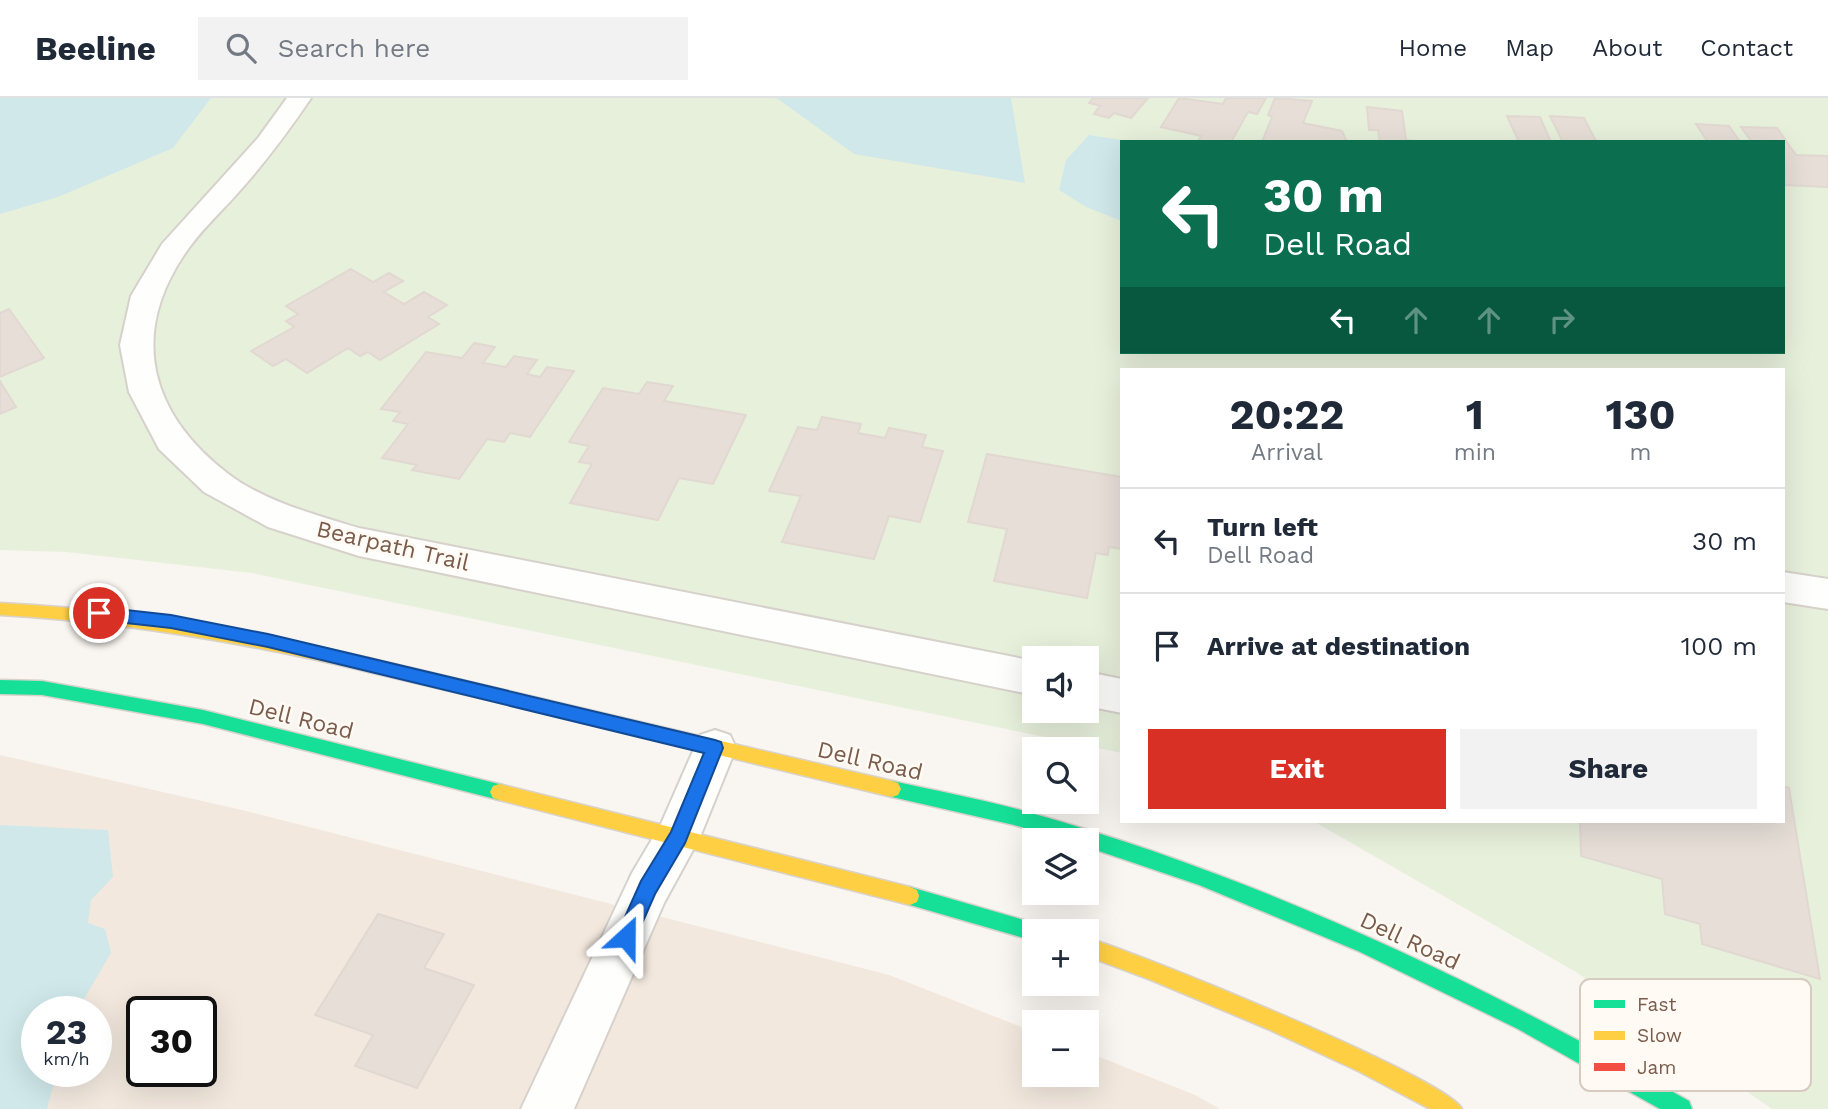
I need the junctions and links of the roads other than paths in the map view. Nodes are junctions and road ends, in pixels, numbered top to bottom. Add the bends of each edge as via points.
1 (299, 98) edge
2 (1785, 587) edge
3 (1828, 594) edge
4 (0, 609) edge
5 (1022, 676) edge
6 (0, 687) edge
7 (1099, 691) edge
8 (1120, 696) edge
9 (715, 748) junction
10 (678, 837) junction
11 (1022, 928) edge
12 (1099, 950) edge
13 (1580, 1050) edge
14 (1651, 1091) edge
15 (548, 1109) edge
16 (1451, 1109) edge
17 (1681, 1109) edge

1 - 5 street, Bearpath Trail via 267,144 173,250 146,296 136,345 145,392 171,441 216,483 281,518 359,542
2 - 3 street
4 - 9 main road, Dell Road via 75,611 268,640
6 - 10 main road, Dell Road via 43,688 202,717
7 - 8 street
9 - 10 street
9 - 13 main road, Dell Road via 1029,821 1124,849 1234,888 1407,963
10 - 11 main road, Dell Road
10 - 15 street via 648,888
12 - 16 main road via 1279,1023 1396,1077
14 - 17 main road, Dell Road

